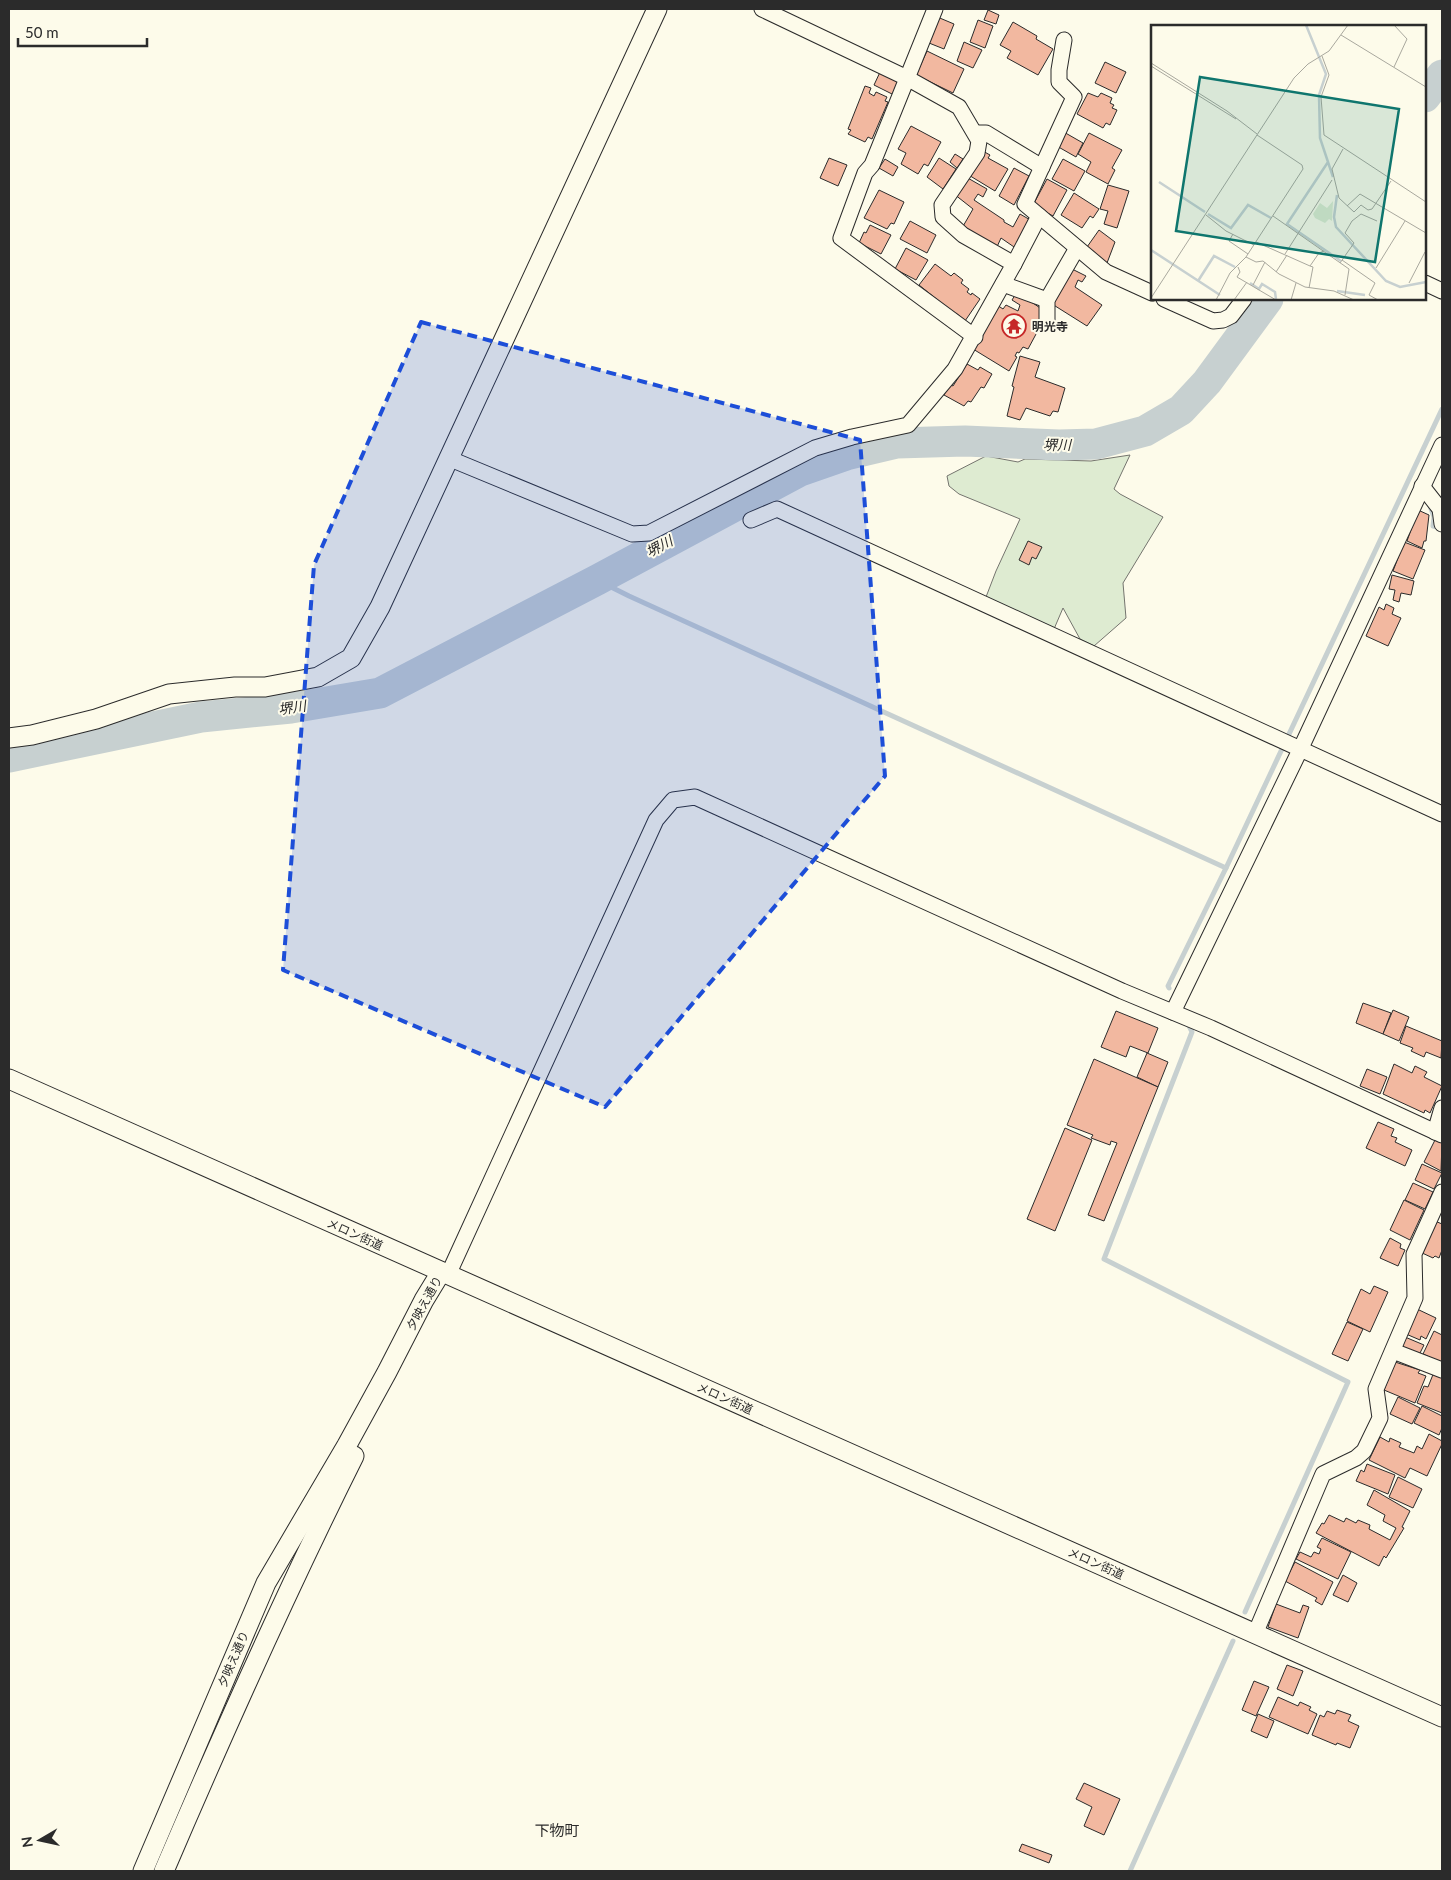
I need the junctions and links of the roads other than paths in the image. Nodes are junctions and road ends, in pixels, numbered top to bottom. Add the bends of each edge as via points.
1 (658, 9) edge
2 (762, 9) edge
3 (935, 9) edge
4 (1064, 40) dead end
5 (907, 78) junction
6 (974, 134) junction
7 (1042, 167) junction
8 (1039, 216) junction
9 (1077, 248) junction
10 (1014, 264) junction
11 (1426, 283) edge
12 (1003, 284) junction
13 (1442, 291) edge
14 (1151, 293) edge
15 (1047, 300) junction
16 (1166, 300) edge
17 (1243, 300) edge
18 (1047, 322) dead end
19 (975, 337) junction
20 (1442, 445) edge
21 (448, 458) junction
22 (1422, 486) junction
23 (751, 520) dead end
24 (1442, 524) edge
25 (9, 738) edge
26 (1300, 750) junction
27 (1442, 814) edge
28 (1173, 1012) junction
29 (9, 1079) edge
30 (1442, 1108) edge
31 (1439, 1133) edge
32 (1442, 1192) edge
33 (444, 1274) junction
34 (1393, 1351) junction
35 (1442, 1370) edge
36 (1256, 1634) junction
37 (1442, 1717) edge
38 (143, 1871) edge
39 (164, 1871) edge

1 - 21 street
2 - 5 street
3 - 5 street
4 - 7 street via 1059,82 1074,97
5 - 6 street via 959,107
5 - 19 street via 872,165 865,173 841,238
6 - 7 street via 986,134
6 - 10 street via 979,141 977,153 942,205 943,217 963,235
7 - 8 street via 1025,204
8 - 9 street
8 - 10 street
9 - 14 street via 1106,272
9 - 15 street
10 - 12 street
11 - 13 street
12 - 15 street
12 - 19 street
15 - 18 street
16 - 17 street via 1213,321 1231,316
19 - 21 street via 955,369 908,425 815,448 649,533 632,534
20 - 22 street
21 - 25 street via 380,607 351,658 318,677 265,687 169,694 96,719
22 - 24 street via 1440,509
22 - 26 street
23 - 26 street via 777,509
26 - 27 street
26 - 28 street
28 - 31 street
28 - 33 street via 695,797 673,800 656,820
29 - 33 street, メロン街道
30 - 31 street
32 - 34 street via 1414,1254 1415,1298
33 - 36 street, メロン街道
33 - 38 street, 夕映え通り via 424,1300 347,1445 266,1583
33 - 39 street, 夕映え通り via 313,1537
34 - 35 street
34 - 36 street via 1376,1389 1380,1418 1364,1451 1323,1474
36 - 37 street, メロン街道

